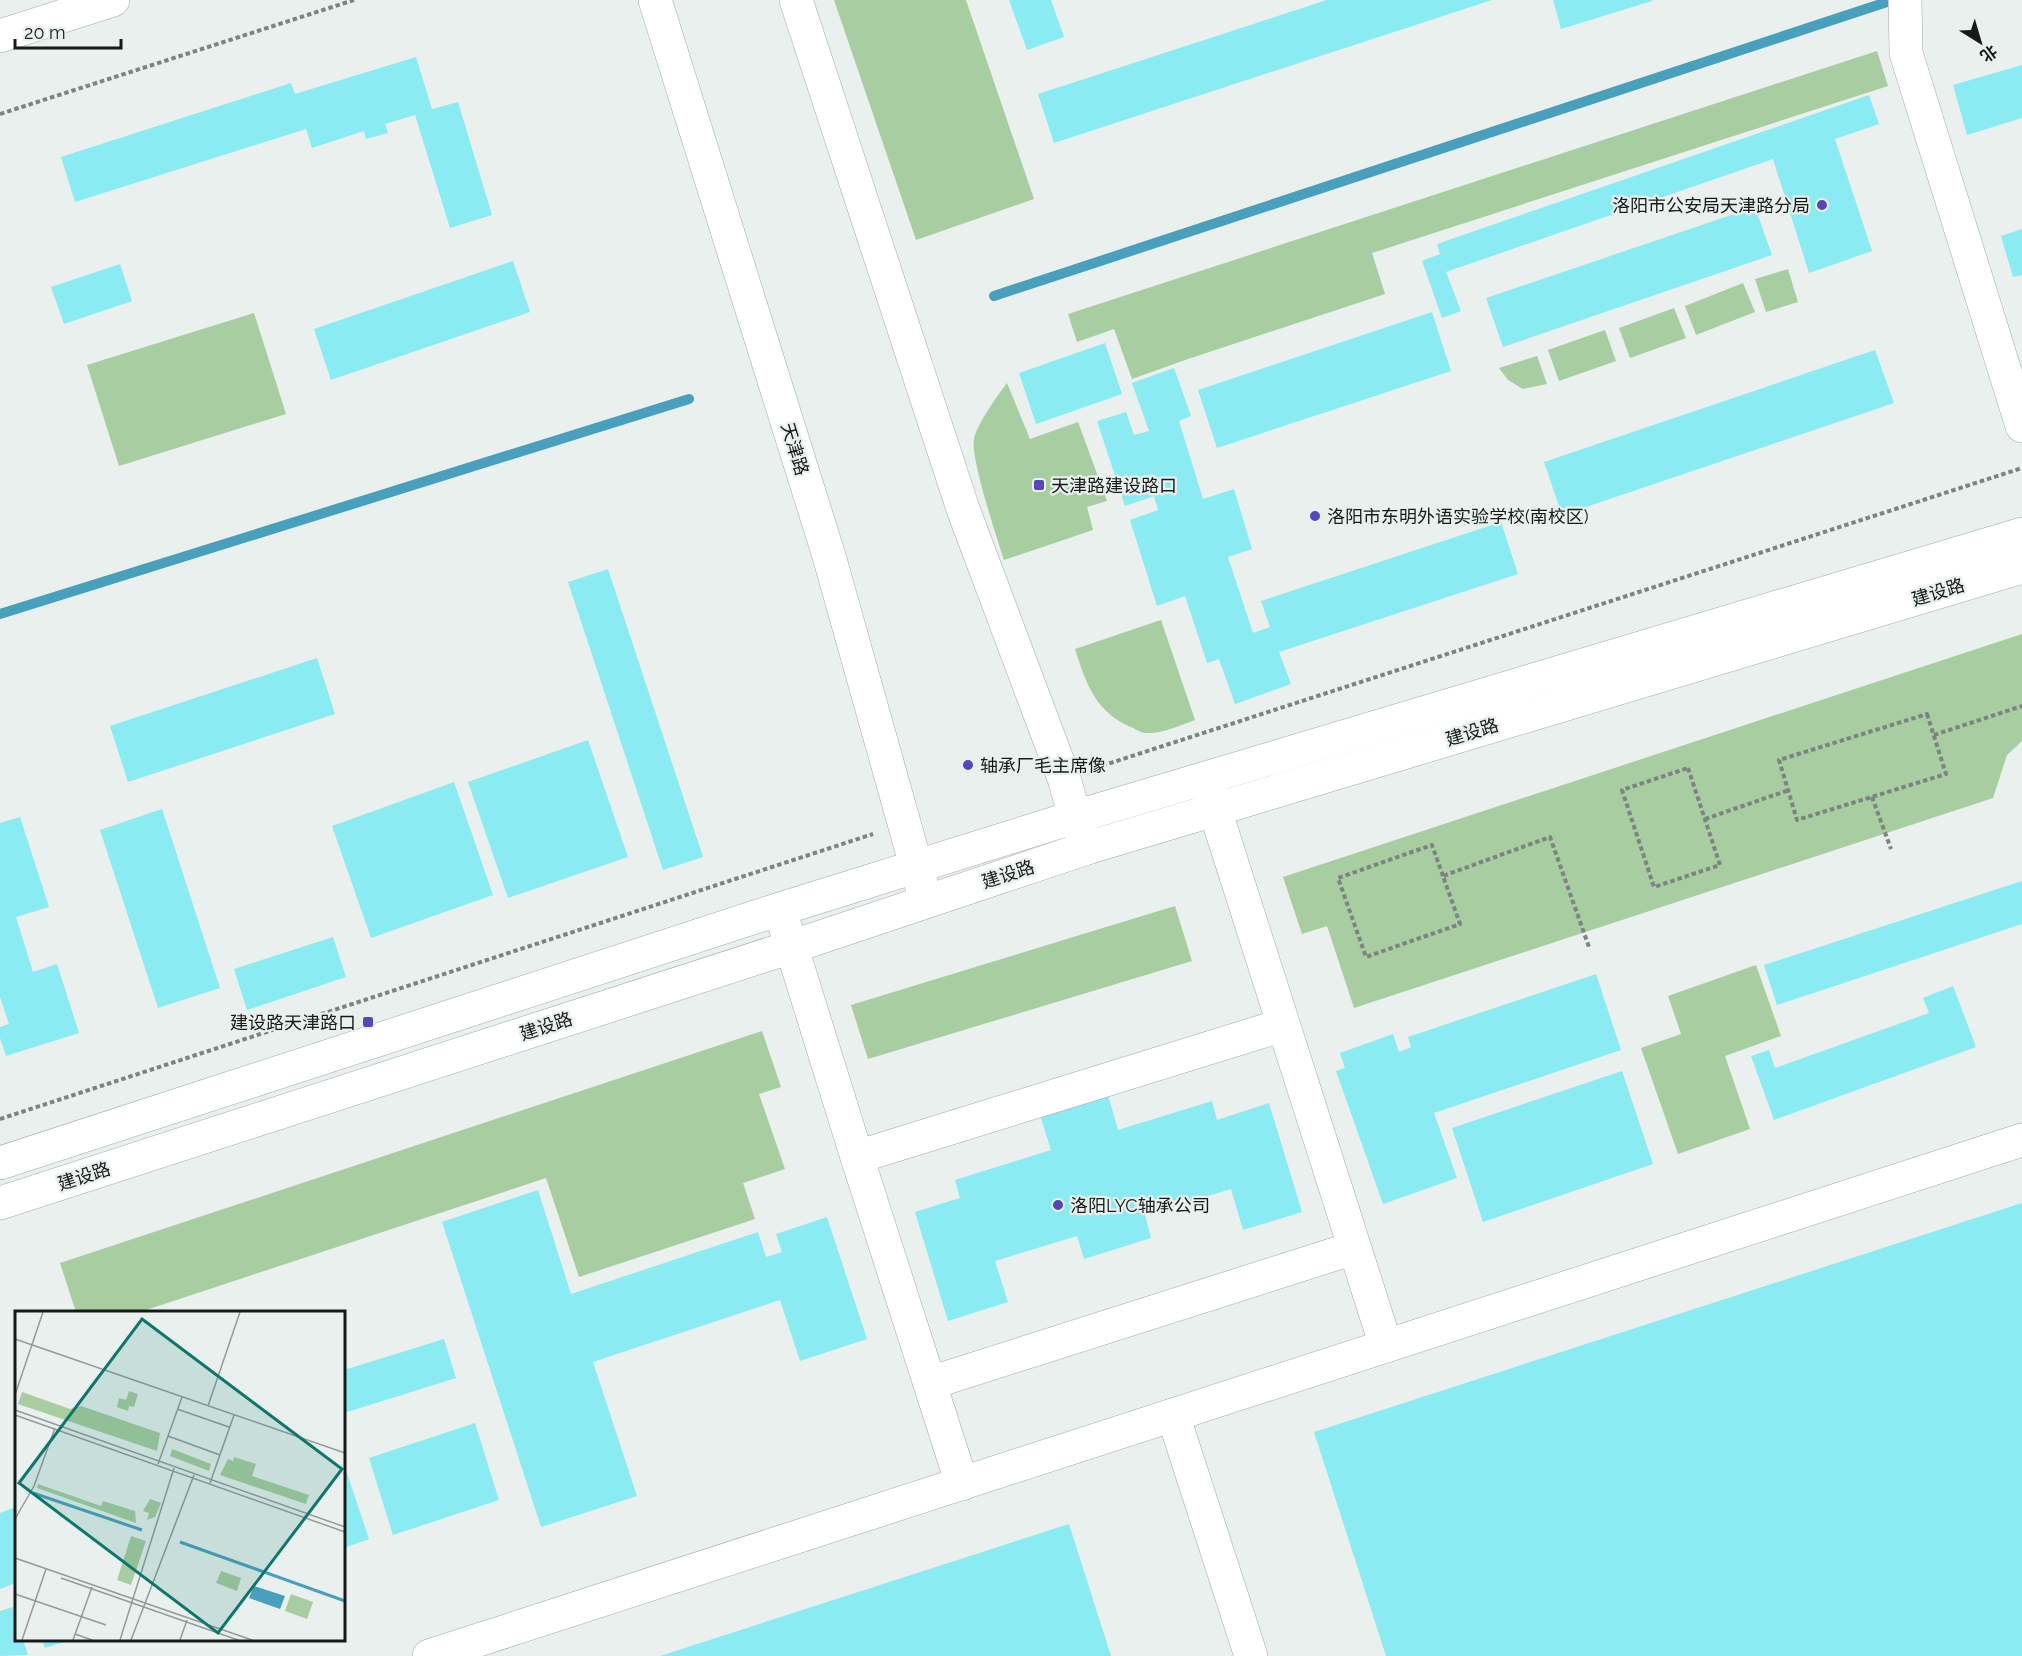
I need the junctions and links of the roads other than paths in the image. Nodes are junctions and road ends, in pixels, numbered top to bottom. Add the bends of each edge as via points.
1 (113, 0) edge
2 (654, 0) edge
3 (796, 0) edge
4 (1905, 0) edge
5 (0, 36) edge
6 (2022, 426) edge
7 (2022, 534) edge
8 (2022, 567) edge
9 (1204, 778) junction
10 (1216, 810) junction
11 (1075, 817) junction
12 (1086, 848) junction
13 (917, 867) junction
14 (926, 901) junction
15 (780, 909) junction
16 (791, 946) junction
17 (1283, 1025) junction
18 (2022, 1140) edge
19 (857, 1157) junction
20 (0, 1163) edge
21 (0, 1203) edge
22 (1354, 1248) junction
23 (1386, 1346) junction
24 (930, 1383) junction
25 (1173, 1415) junction
26 (962, 1484) junction
27 (429, 1656) edge
28 (1251, 1656) edge

1 - 5 street
2 - 13 street, 天津路 via 829,556
3 - 11 street via 963,509
4 - 6 street via 1906,53
7 - 9 street, 建设路
8 - 10 street, 建设路
9 - 10 street
9 - 11 street, 建设路
10 - 12 street, 建设路
10 - 17 street
11 - 12 street
11 - 13 street, 建设路
12 - 14 street, 建设路
13 - 14 street, 天津路
13 - 15 street, 建设路
14 - 16 street, 建设路
15 - 16 street
15 - 20 street, 建设路
16 - 19 street
16 - 21 street, 建设路
17 - 19 street
17 - 22 street
18 - 23 street
19 - 24 street
22 - 23 street
22 - 24 street
23 - 25 street
24 - 26 street
25 - 26 street
25 - 28 street
26 - 27 street

